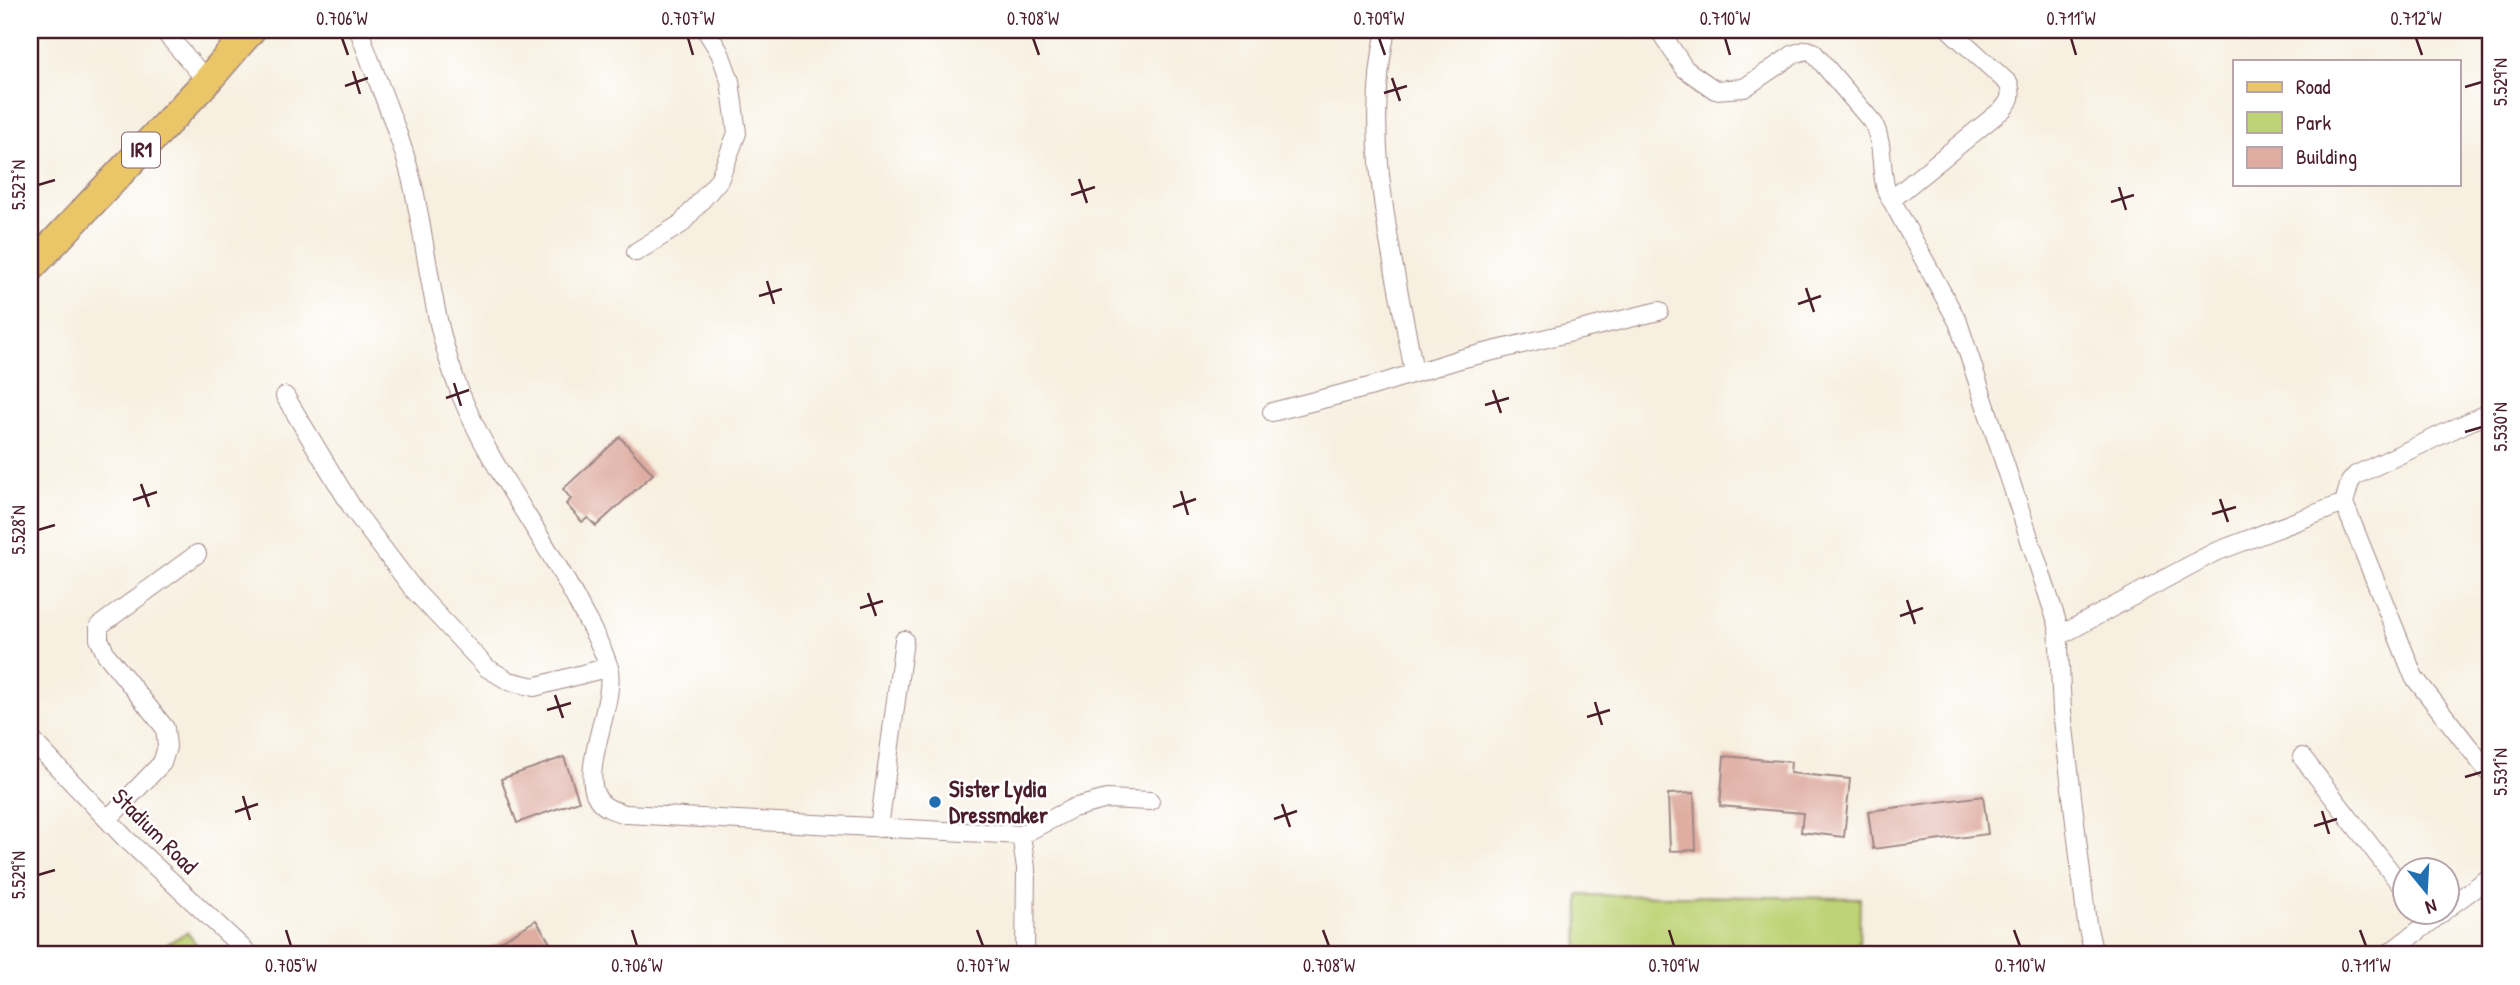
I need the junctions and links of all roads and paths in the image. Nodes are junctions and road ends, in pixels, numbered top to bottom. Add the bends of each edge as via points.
1 (163, 30) edge
2 (251, 30) edge
3 (359, 30) edge
4 (706, 30) edge
5 (1386, 30) edge
6 (1659, 30) edge
7 (1950, 30) edge
8 (207, 81) junction
9 (1891, 200) junction
10 (636, 252) dead end
11 (30, 268) edge
12 (1659, 311) dead end
13 (1414, 372) junction
14 (285, 396) dead end
15 (1272, 412) dead end
16 (2490, 412) edge
17 (2344, 503) junction
18 (197, 554) dead end
19 (2059, 636) junction
20 (904, 640) dead end
21 (609, 667) junction
22 (30, 738) edge
23 (2302, 757) dead end
24 (2490, 774) edge
25 (1150, 801) dead end
26 (108, 820) junction
27 (879, 828) junction
28 (1021, 835) junction
29 (2390, 871) edge
30 (2490, 877) edge
31 (2460, 897) edge
32 (2420, 926) edge
33 (250, 955) edge
34 (1025, 955) edge
35 (2094, 955) edge
36 (2387, 955) edge

1 - 8 street
2 - 8 main road, IR1
3 - 21 street via 413,188 442,343 462,396 481,438 564,575
4 - 10 street via 730,81 737,133 719,180 704,198 681,225
5 - 13 street via 1376,112 1378,164
6 - 9 street via 1685,69 1715,90 1744,88 1794,54 1813,52 1874,124 1881,139 1883,179
7 - 9 street via 2009,84 2010,102
8 - 11 main road, IR1
9 - 19 street via 1961,329
12 - 13 street
13 - 15 street
14 - 21 street via 353,509 414,590 487,668 509,681 534,687
16 - 17 street via 2356,475
17 - 19 street via 2213,553
17 - 24 street via 2414,677
18 - 26 street via 99,626 106,654 165,727 167,747 162,763
19 - 35 street via 2062,711
20 - 27 street
21 - 27 street via 592,779 598,799 610,810
22 - 26 street, Stadium Road
23 - 29 street
25 - 28 street via 1107,799 1073,808
26 - 33 street, Stadium Road
27 - 28 street
28 - 34 street via 1026,867
30 - 31 street
32 - 36 street

